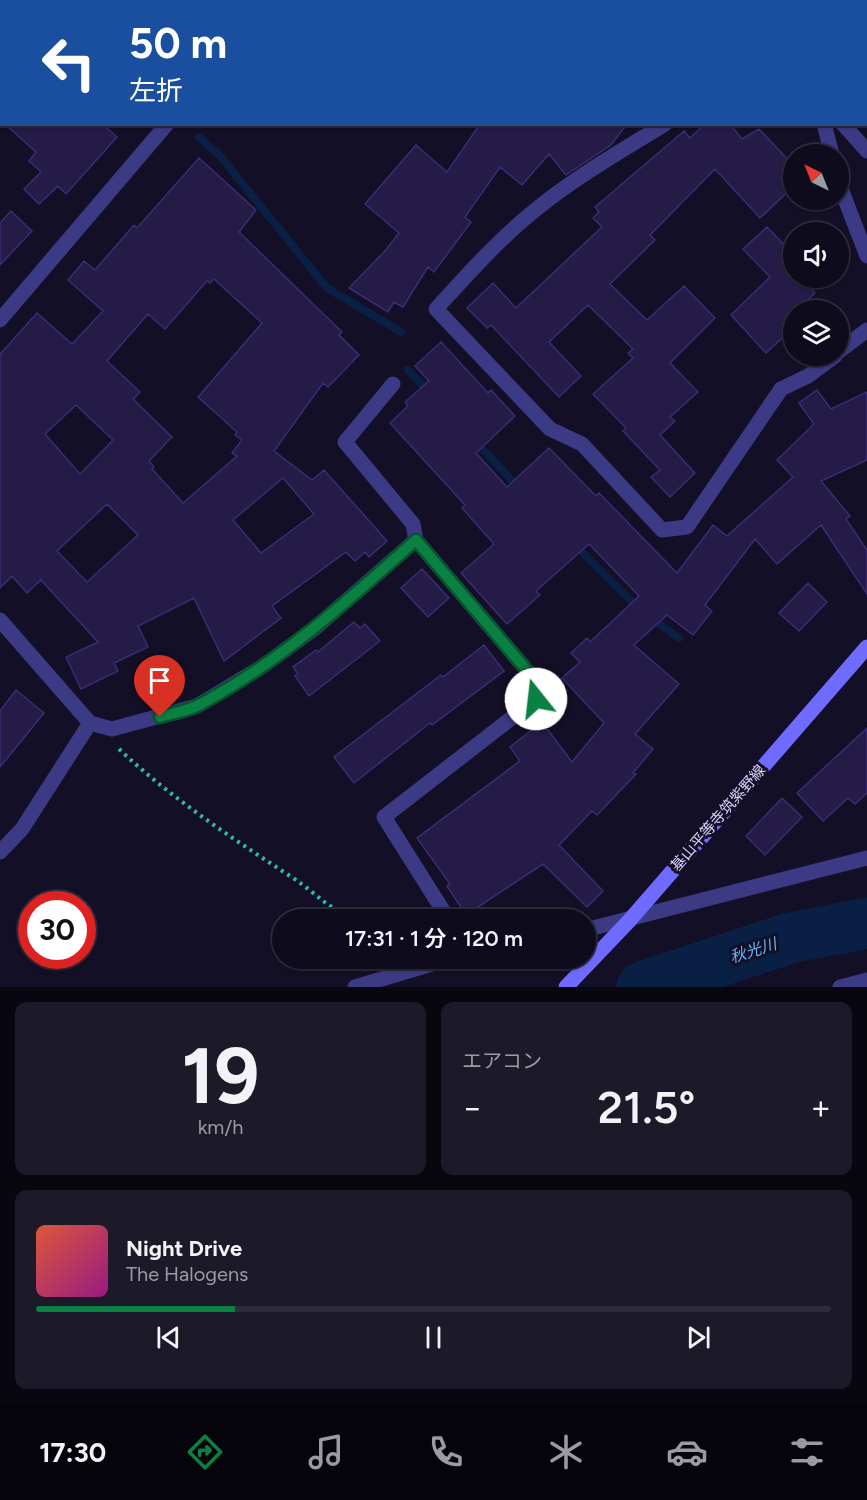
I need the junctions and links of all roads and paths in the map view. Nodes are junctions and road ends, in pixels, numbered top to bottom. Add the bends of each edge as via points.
1 (165, 126) edge
2 (662, 126) edge
3 (825, 126) edge
4 (845, 126) edge
5 (829, 144) edge
6 (867, 152) edge
7 (849, 209) edge
8 (867, 256) edge
9 (2, 312) edge
10 (867, 330) edge
11 (849, 344) edge
12 (822, 366) edge
13 (393, 384) dead end
14 (416, 540) junction
15 (0, 620) edge
16 (867, 647) edge
17 (90, 723) junction
18 (112, 729) junction
19 (0, 852) edge
20 (867, 858) edge
21 (332, 909) edge
22 (442, 909) edge
23 (629, 921) junction
24 (596, 928) edge
25 (415, 969) edge
26 (867, 980) edge
27 (355, 987) edge
28 (566, 987) edge
29 (840, 987) edge

1 - 9 street
2 - 12 street via 534,210 482,258 436,309 550,429 582,444 662,531 687,527 781,389
3 - 5 street
4 - 6 street
7 - 8 street
10 - 11 street
13 - 14 street via 345,442 414,524
14 - 18 street via 314,629 244,678 198,706
14 - 22 street via 536,681 536,699 384,817
15 - 17 street
16 - 23 main road, 基山平等寺筑紫野線
17 - 18 street
17 - 19 street via 22,829
18 - 21 path via 119,749 184,806
20 - 23 street
23 - 24 street
23 - 28 main road, 基山平等寺筑紫野線
25 - 27 street
26 - 29 street

